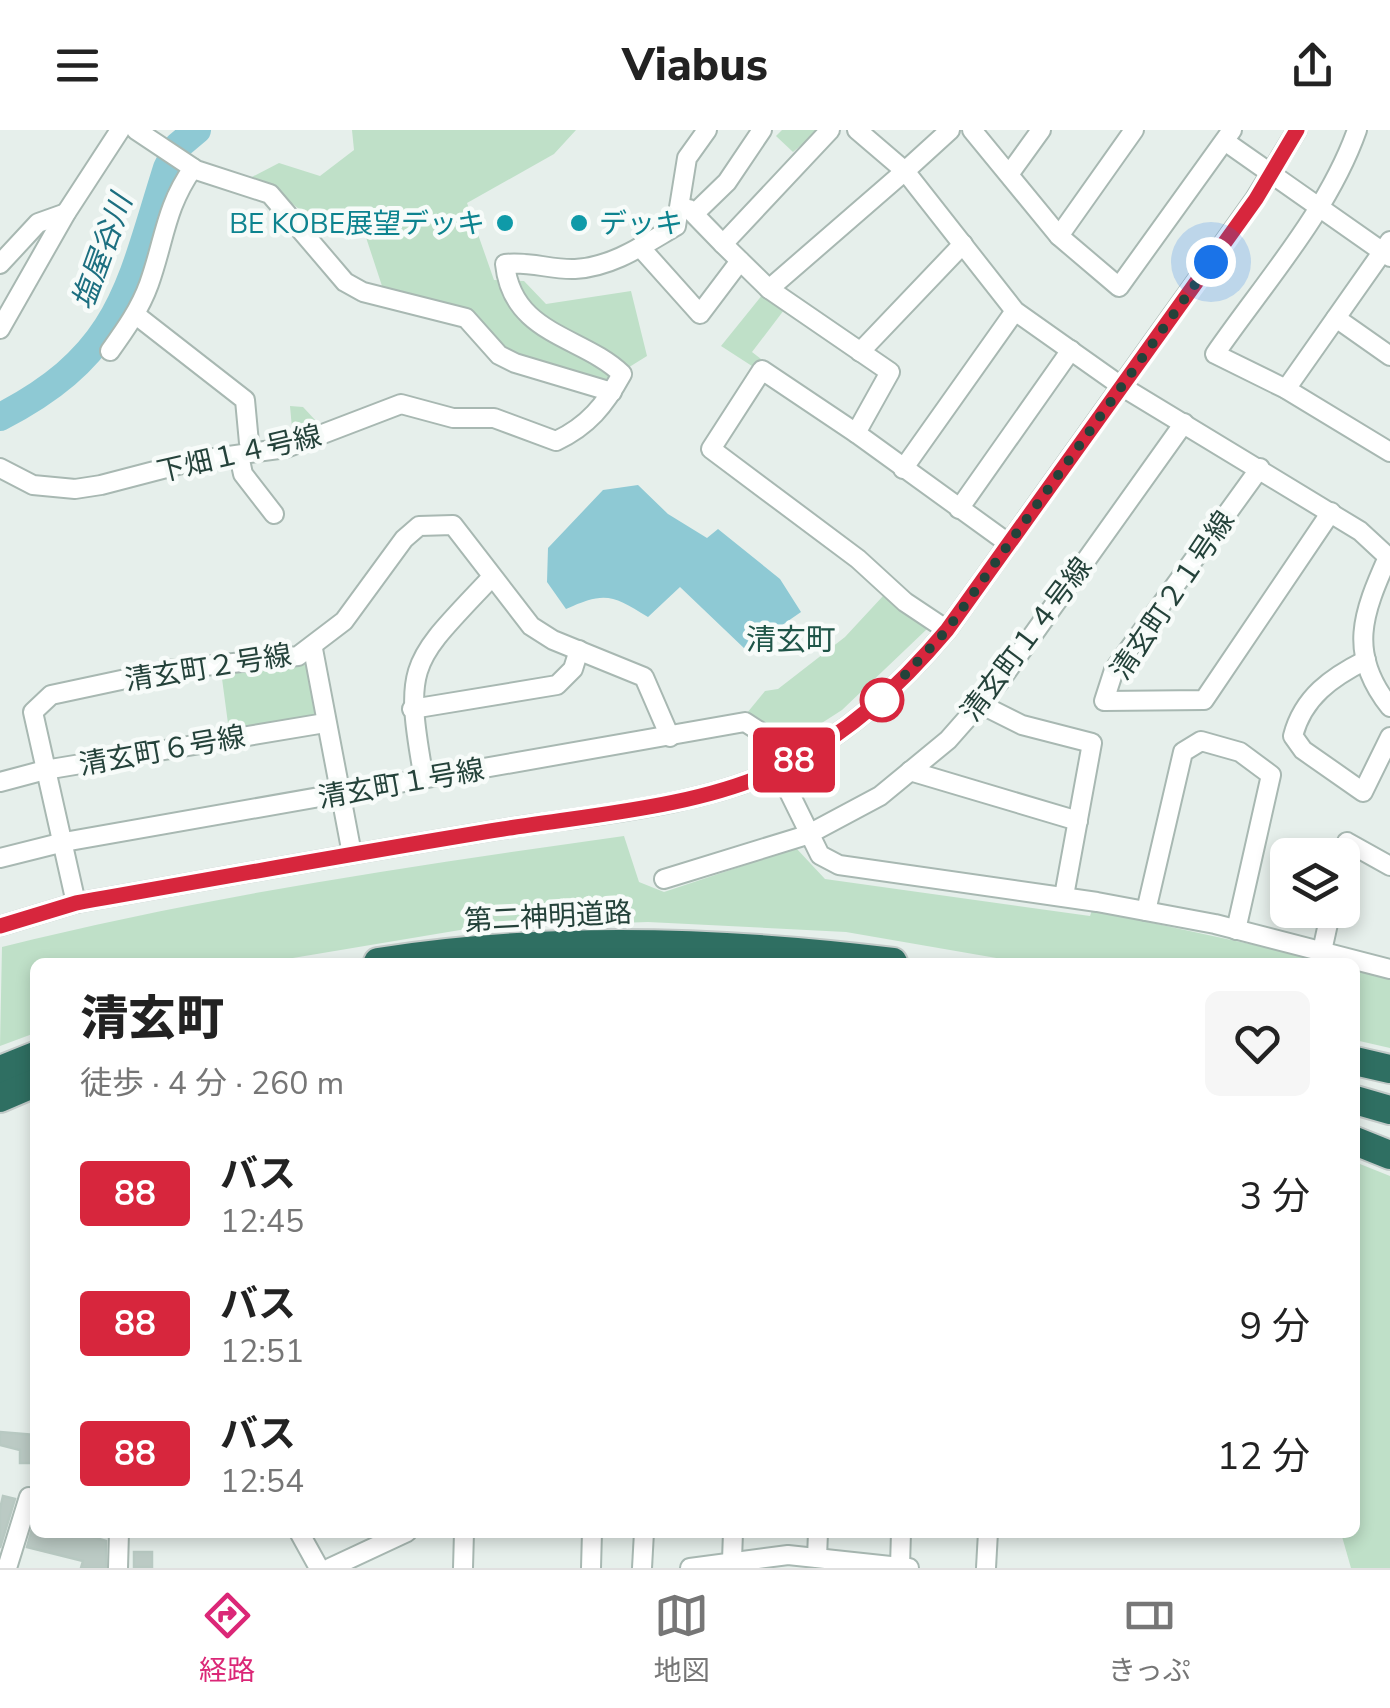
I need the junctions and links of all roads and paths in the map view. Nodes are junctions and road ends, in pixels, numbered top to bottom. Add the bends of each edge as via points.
1 (120, 130) edge
2 (136, 130) edge
3 (707, 130) edge
4 (762, 130) edge
5 (830, 130) edge
6 (856, 130) edge
7 (950, 130) edge
8 (972, 130) edge
9 (1041, 130) edge
10 (1134, 130) edge
11 (1297, 130) edge
12 (1357, 130) edge
13 (1229, 136) edge
14 (188, 165) junction
15 (905, 171) junction
16 (1010, 173) junction
17 (1272, 175) junction
18 (1318, 206) junction
19 (66, 213) junction
20 (686, 214) junction
21 (1060, 236) junction
22 (723, 244) junction
23 (962, 244) junction
24 (640, 246) junction
25 (1388, 250) edge
26 (740, 261) junction
27 (0, 264) edge
28 (770, 290) junction
29 (1015, 312) junction
30 (136, 315) junction
31 (1336, 318) junction
32 (0, 329) edge
33 (1071, 350) junction
34 (110, 351) dead end
35 (860, 352) junction
36 (1390, 356) edge
37 (1121, 386) junction
38 (1286, 389) junction
39 (612, 392) junction
40 (1184, 422) junction
41 (856, 432) junction
42 (244, 449) junction
43 (1390, 452) edge
44 (0, 468) edge
45 (1260, 468) junction
46 (902, 469) junction
47 (959, 509) junction
48 (1331, 512) junction
49 (274, 514) dead end
50 (1008, 543) junction
51 (1389, 557) edge
52 (490, 579) junction
53 (947, 630) junction
54 (313, 648) junction
55 (579, 650) junction
56 (1366, 660) junction
57 (980, 704) junction
58 (1390, 707) edge
59 (412, 709) junction
60 (325, 723) junction
61 (670, 737) junction
62 (1390, 737) edge
63 (45, 770) junction
64 (777, 770) junction
65 (910, 772) junction
66 (424, 779) junction
67 (0, 782) edge
68 (340, 793) junction
69 (1078, 821) junction
70 (808, 835) junction
71 (64, 842) junction
72 (1360, 849) edge
73 (352, 854) junction
74 (0, 858) edge
75 (1390, 866) edge
76 (664, 879) dead end
77 (1064, 896) junction
78 (76, 903) junction
79 (1146, 911) junction
80 (0, 926) edge
81 (1328, 928) edge
82 (1236, 930) junction
83 (722, 947) junction
84 (1322, 951) junction
85 (417, 958) edge
86 (802, 958) edge
87 (848, 958) edge
88 (1350, 958) edge
89 (1360, 960) edge
90 (1390, 968) edge
91 (30, 1058) edge
92 (1360, 1061) edge
93 (1390, 1069) edge
94 (0, 1070) edge
95 (30, 1085) edge
96 (0, 1098) edge
97 (30, 1100) edge
98 (1360, 1101) edge
99 (0, 1110) edge
100 (1390, 1110) edge
101 (1360, 1142) edge
102 (1390, 1155) edge
103 (29, 1498) dead end
104 (119, 1538) edge
105 (302, 1538) edge
106 (394, 1538) edge
107 (464, 1538) edge
108 (592, 1538) edge
109 (644, 1538) edge
110 (733, 1538) edge
111 (818, 1538) edge
112 (903, 1538) edge
113 (988, 1538) edge
114 (817, 1558) junction
115 (732, 1560) junction
116 (905, 1567) edge
117 (7, 1568) edge
118 (118, 1568) edge
119 (319, 1568) edge
120 (330, 1568) edge
121 (463, 1568) edge
122 (591, 1568) edge
123 (642, 1568) edge
124 (690, 1568) edge
125 (986, 1568) edge

1 - 19 street
2 - 14 street
3 - 20 street via 687,158
4 - 20 street via 727,182
5 - 22 street
6 - 15 street
7 - 15 street
8 - 16 street
9 - 16 street
10 - 21 street
11 - 17 street
12 - 18 street
13 - 17 street
13 - 21 street via 1119,287
14 - 30 street
14 - 39 street via 270,194 318,255 363,292 466,318 514,363
15 - 23 street
15 - 28 street
16 - 21 street
17 - 18 street
17 - 37 street
18 - 25 street
18 - 38 street via 1214,354
19 - 27 street via 38,223
19 - 32 street
20 - 22 street
20 - 24 street
22 - 26 street
23 - 29 street
23 - 35 street
24 - 26 street via 700,314
24 - 39 street, 下畑１４号線 via 618,259 574,269 505,264 507,283 551,336 606,359 622,374
25 - 31 street
26 - 28 street
28 - 35 street
29 - 33 street
29 - 46 street
30 - 34 street
30 - 42 street via 245,400
31 - 36 street
31 - 38 street
33 - 37 street
33 - 47 street
35 - 41 street via 890,372
37 - 40 street
37 - 50 street
38 - 43 street
39 - 42 street, 下畑１４号線 via 576,432 556,441 494,418 453,418 401,404 286,448
40 - 45 street
40 - 57 street, 清玄町１４号線
41 - 46 street
41 - 53 street via 762,370 710,449
42 - 44 street, 下畑１４号線 via 75,489 33,485
42 - 49 street via 243,474
45 - 48 street
45 - 48 street, 清玄町２１号線 via 1114,670 1104,702 1204,700
46 - 47 street
47 - 50 street
48 - 51 street
50 - 53 street
51 - 56 street via 1365,608
52 - 54 street, 清玄町２号線 via 453,525 420,526 344,621
52 - 55 street, 清玄町２号線 via 531,626
52 - 59 street via 427,646 414,676
53 - 64 street via 875,707
54 - 60 street
54 - 63 street, 清玄町２号線 via 270,662 220,662 51,694 32,712
55 - 59 street via 574,669 557,685
55 - 61 street, 清玄町２号線 via 644,677
56 - 58 street
56 - 62 street via 1326,680 1293,736 1364,792
57 - 65 street, 清玄町１４号線
57 - 69 street via 1022,725 1092,742
59 - 66 street
60 - 63 street, 清玄町６号線
60 - 68 street
61 - 64 street, 清玄町１号線 via 745,722 759,732
61 - 66 street, 清玄町１号線
63 - 67 street, 清玄町６号線
63 - 71 street, 清玄町２号線
64 - 70 street
64 - 73 street via 636,807
65 - 69 street
65 - 70 street, 清玄町１４号線
66 - 68 street, 清玄町１号線
68 - 71 street, 清玄町１号線
68 - 73 street
69 - 77 street
70 - 76 street, 清玄町１４号線
70 - 77 street via 838,865
71 - 74 street, 清玄町１号線
71 - 78 street, 清玄町２号線
72 - 75 street
73 - 78 street
77 - 79 street
78 - 80 street
79 - 82 street
79 - 82 street via 1183,752 1201,741 1240,752 1271,775
81 - 84 street
82 - 84 street
83 - 85 highway, 第二神明道路 via 533,946
83 - 86 highway, 第二神明道路
83 - 87 highway, 第二神明道路
84 - 88 street
89 - 90 street
91 - 94 highway
92 - 93 highway
95 - 96 highway
97 - 99 highway
98 - 100 highway
101 - 102 highway
103 - 117 street
104 - 118 street
105 - 119 street
106 - 120 street
107 - 121 street
108 - 122 street
109 - 123 street
110 - 115 street
111 - 114 street
112 - 116 street
113 - 125 street
114 - 115 street
114 - 116 street
115 - 124 street

